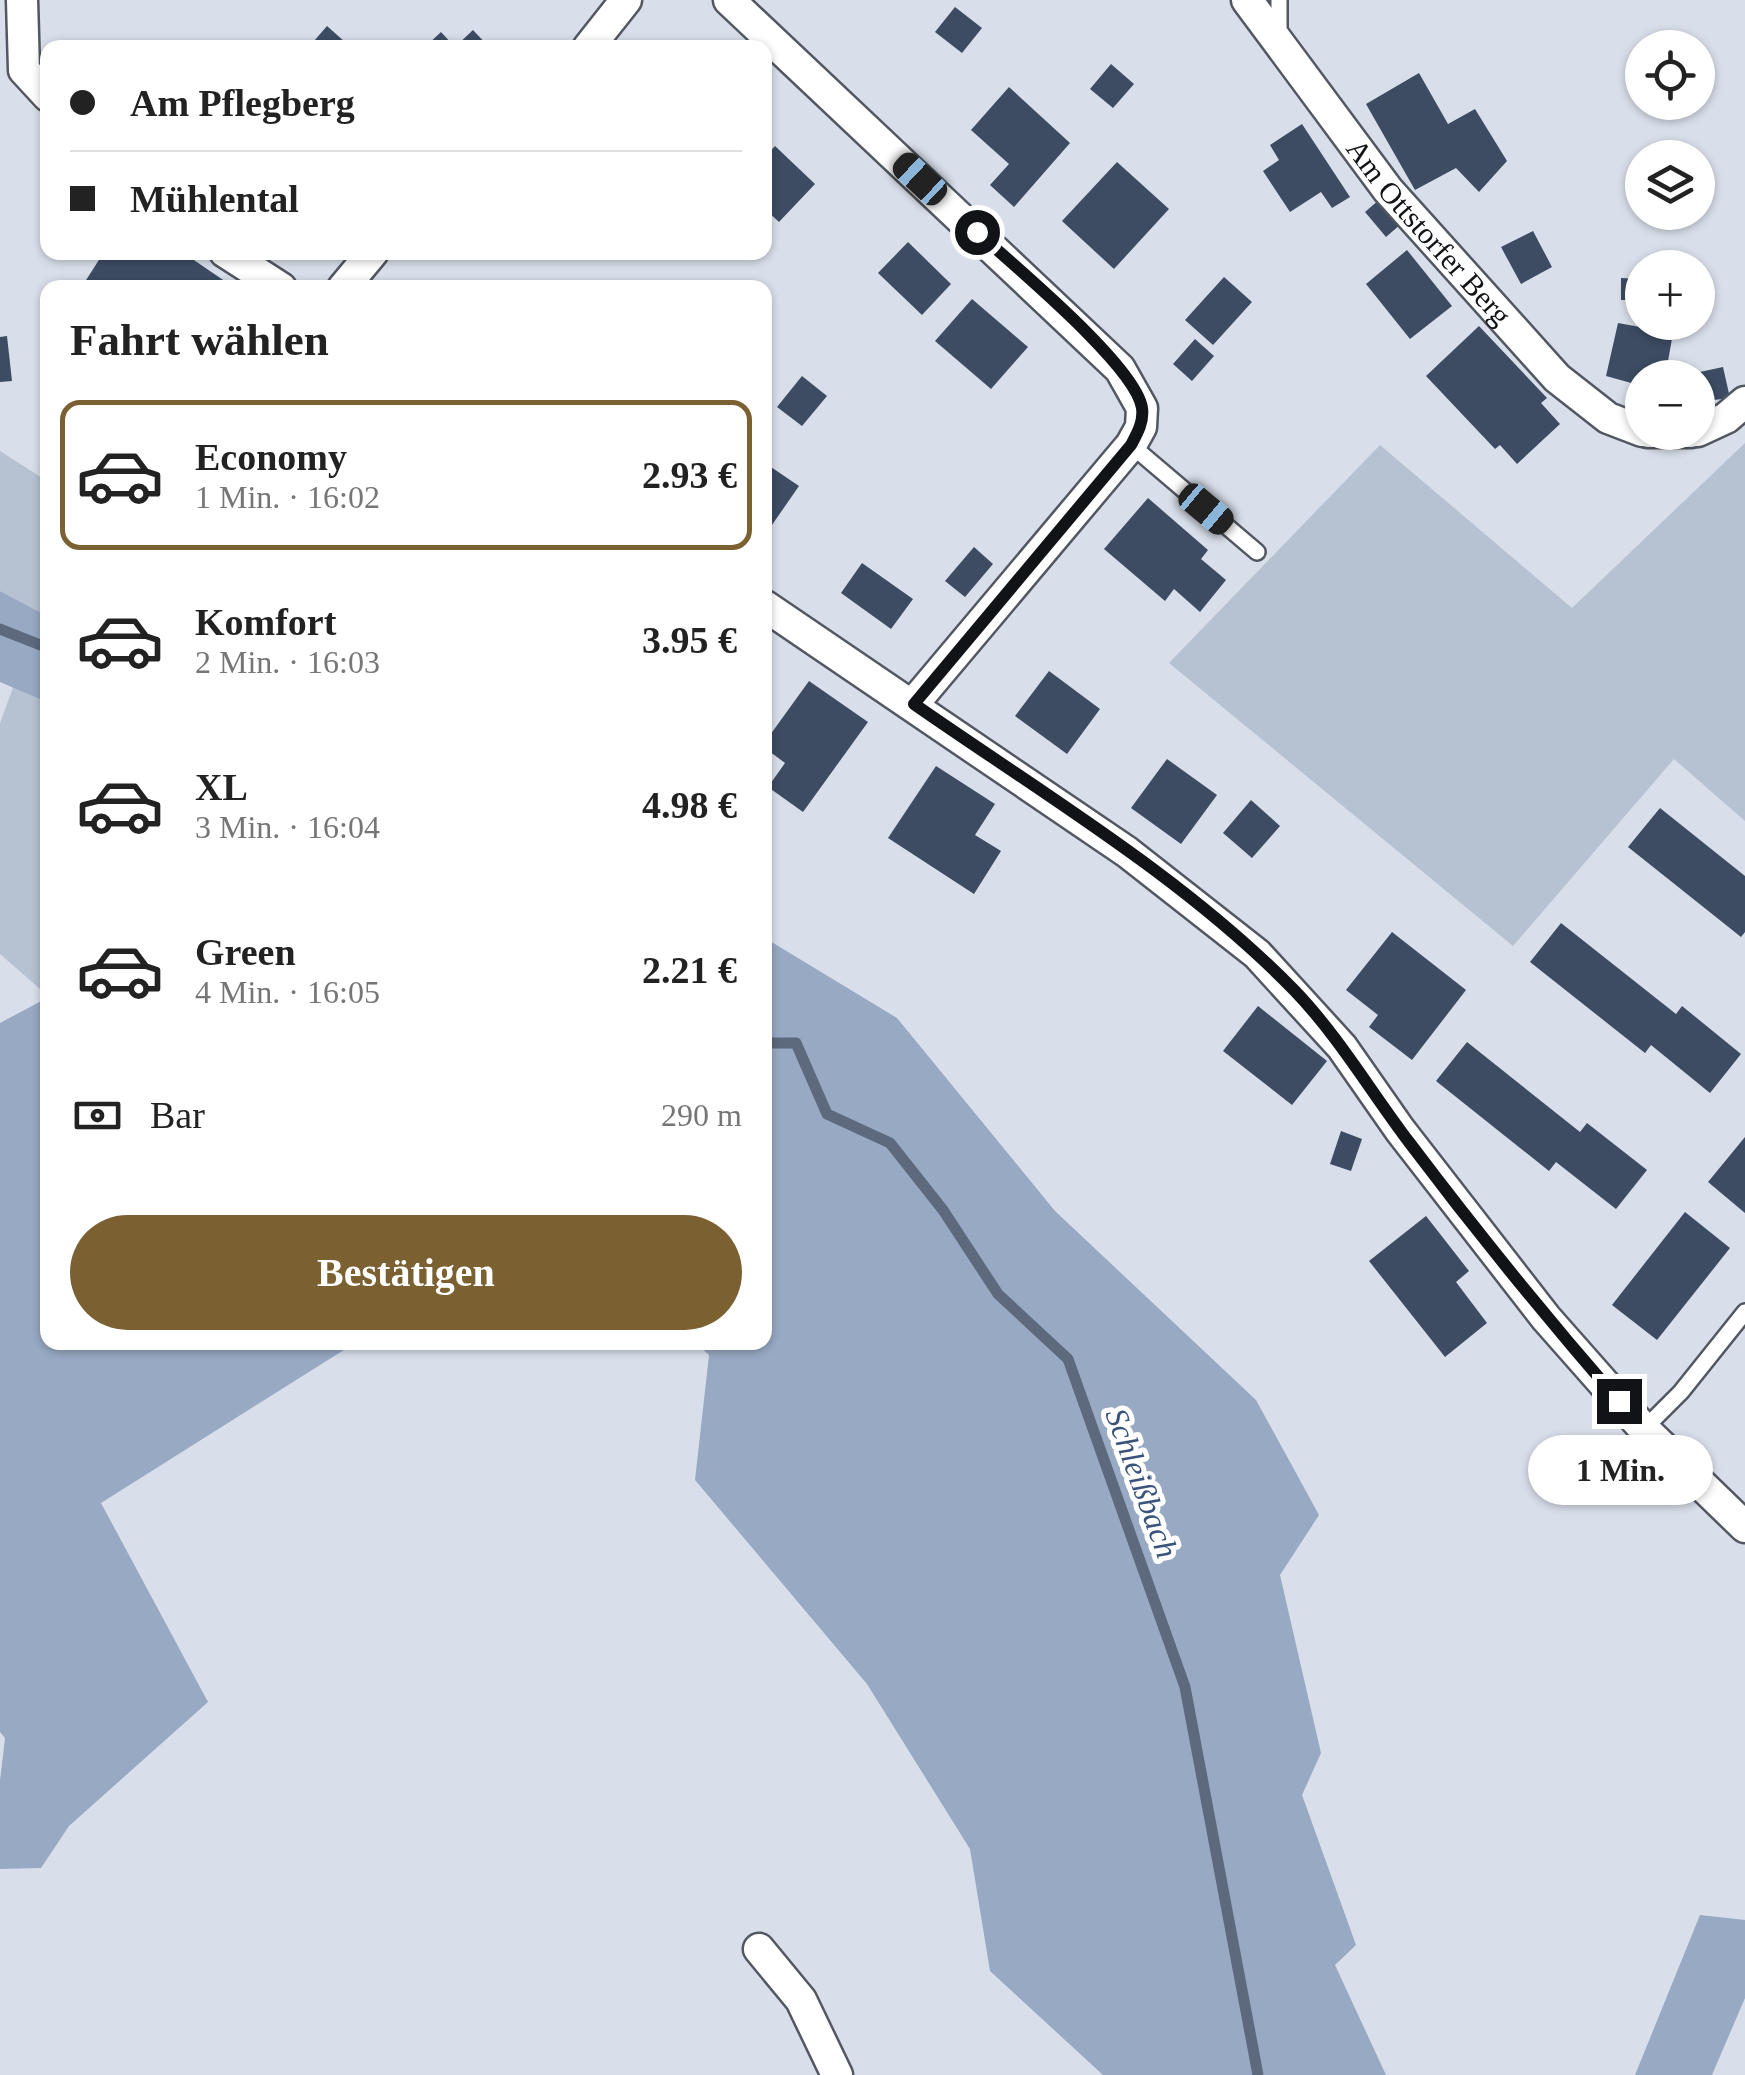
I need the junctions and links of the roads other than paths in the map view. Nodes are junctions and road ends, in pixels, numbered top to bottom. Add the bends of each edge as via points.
1 (22, 0) edge
2 (626, 0) edge
3 (728, 0) edge
4 (1247, 0) edge
5 (1279, 0) edge
6 (1279, 37) junction
7 (594, 40) edge
8 (770, 40) edge
9 (772, 41) edge
10 (12, 70) edge
11 (40, 90) edge
12 (237, 260) edge
13 (367, 260) edge
14 (269, 280) edge
15 (350, 280) edge
16 (1745, 402) edge
17 (1715, 423) edge
18 (1625, 424) edge
19 (1131, 445) junction
20 (1257, 552) dead end
21 (772, 611) edge
22 (914, 704) junction
23 (1745, 1312) edge
24 (1644, 1429) junction
25 (1745, 1526) edge
26 (759, 1949) dead end
27 (836, 2075) edge

1 - 10 street
2 - 7 street
3 - 8 street
4 - 6 street, Am Ottstorfer Berg
5 - 6 lane
6 - 18 street, Am Ottstorfer Berg via 1388,190 1557,378
9 - 19 street via 1120,369 1142,408
10 - 11 street
12 - 14 street
13 - 15 street
16 - 17 street, Am Ottstorfer Berg
19 - 20 lane
19 - 22 street
21 - 22 street
22 - 24 street via 1142,863 1295,991 1510,1272
23 - 24 lane
24 - 25 street
26 - 27 street via 801,2000

